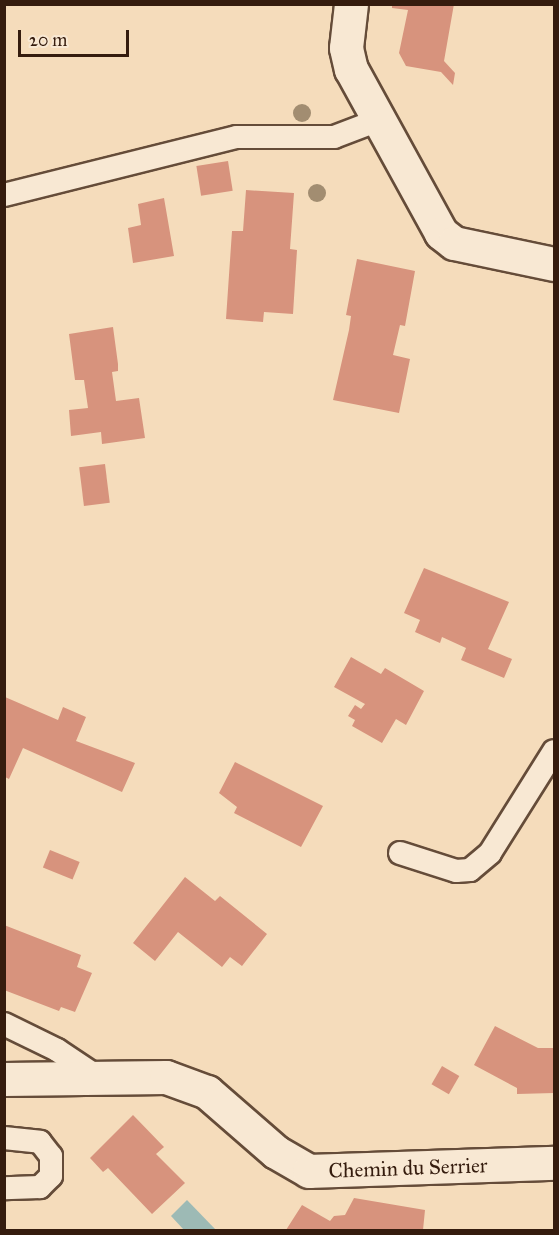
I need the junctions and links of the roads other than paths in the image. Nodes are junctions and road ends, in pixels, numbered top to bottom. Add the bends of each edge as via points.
1 (351, 4) edge
2 (376, 121) junction
3 (4, 195) edge
4 (555, 264) edge
5 (555, 751) edge
6 (400, 854) dead end
7 (4, 1024) edge
8 (99, 1078) junction
9 (4, 1079) edge
10 (4, 1138) edge
11 (555, 1163) edge
12 (4, 1188) edge

1 - 2 street via 346,48 351,69
2 - 3 lane via 334,137 237,137
2 - 4 street via 447,238 481,251
5 - 6 lane via 490,853 470,870 456,871
7 - 8 lane via 57,1050
8 - 9 street, Chemin du Serrier
8 - 11 street, Chemin du Serrier via 166,1077 207,1092 235,1112 276,1152 309,1171
10 - 12 lane via 40,1142 51,1156 51,1176 40,1187

